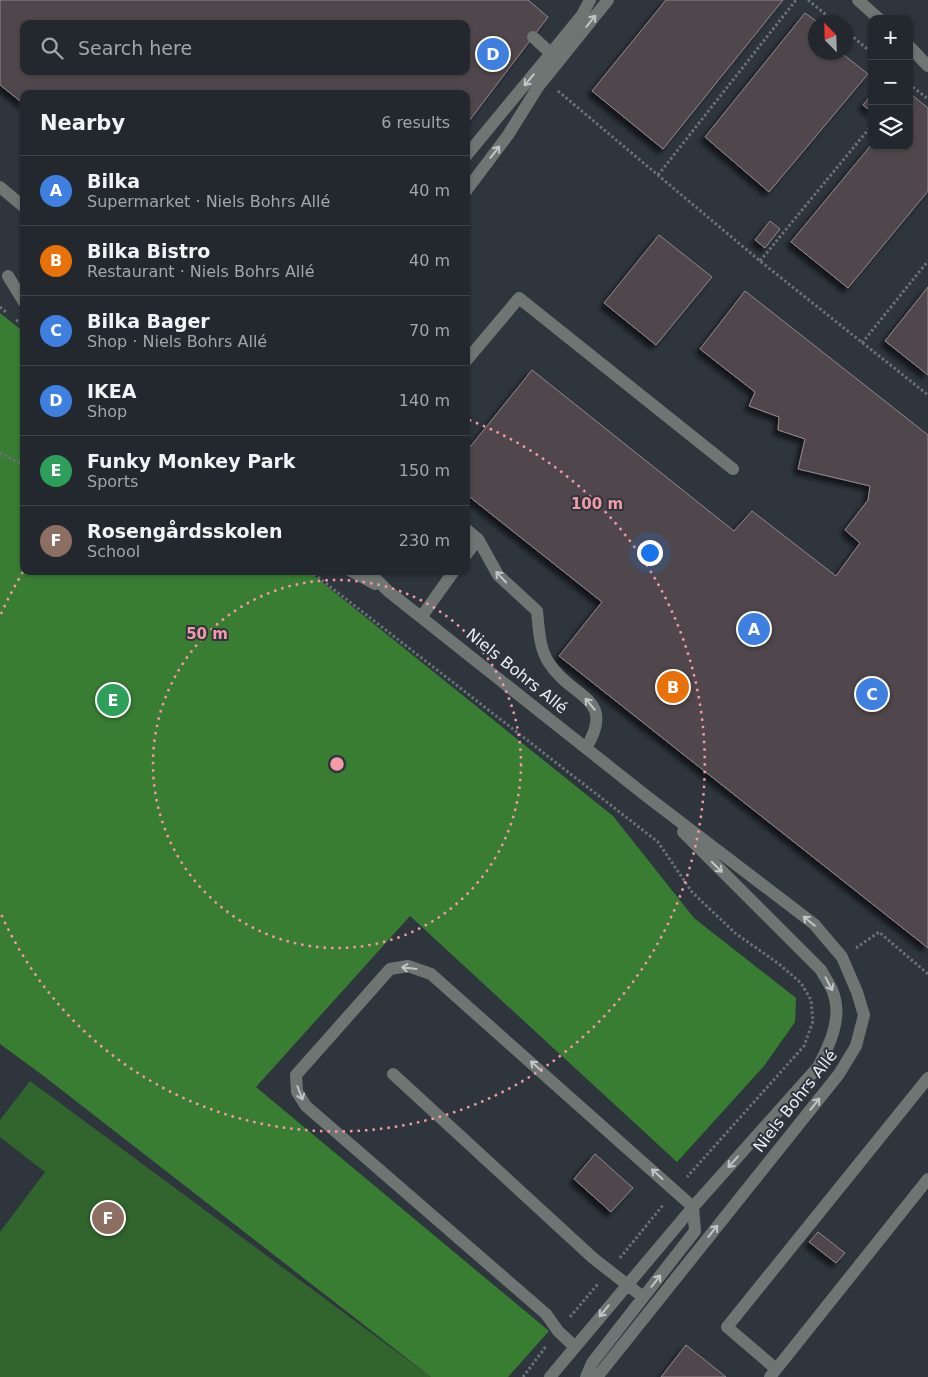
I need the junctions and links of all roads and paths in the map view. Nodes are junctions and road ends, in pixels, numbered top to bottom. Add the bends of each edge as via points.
1 (590, 0) edge
2 (608, 0) edge
3 (796, 0) edge
4 (808, 0) edge
5 (864, 2) edge
6 (826, 15) edge
7 (875, 15) edge
8 (533, 37) dead end
9 (853, 37) edge
10 (868, 50) edge
11 (913, 50) edge
12 (555, 57) junction
13 (928, 66) edge
14 (913, 87) edge
15 (554, 88) dead end
16 (928, 99) edge
17 (868, 130) edge
18 (470, 152) edge
19 (658, 175) junction
20 (470, 186) edge
21 (0, 187) edge
22 (20, 204) edge
23 (760, 261) junction
24 (928, 261) edge
25 (4, 273) edge
26 (20, 282) edge
27 (20, 296) edge
28 (862, 343) junction
29 (470, 356) edge
30 (928, 395) edge
31 (0, 453) edge
32 (20, 463) edge
33 (733, 469) dead end
34 (470, 532) edge
35 (478, 539) junction
36 (470, 550) edge
37 (315, 575) edge
38 (358, 575) edge
39 (372, 575) edge
40 (451, 575) edge
41 (388, 591) junction
42 (422, 616) junction
43 (586, 748) junction
44 (645, 795) junction
45 (851, 951) dead end
46 (928, 974) edge
47 (393, 1074) dead end
48 (928, 1078) edge
49 (928, 1179) edge
50 (675, 1191) junction
51 (693, 1207) junction
52 (608, 1272) junction
53 (626, 1285) junction
54 (643, 1297) junction
55 (558, 1332) junction
56 (574, 1346) junction
57 (773, 1373) edge
58 (522, 1377) edge
59 (550, 1377) edge
60 (586, 1377) edge
61 (597, 1377) edge

1 - 12 street
12 -> 2 street
3 - 19 path
4 - 6 path
5 - 7 street
8 - 12 street
9 - 10 path
11 - 13 street
12 -> 18 street
20 -> 12 street via 508,135
14 - 16 path
15 - 19 path
17 - 23 path
19 - 23 path
21 - 22 street
23 - 28 path
24 - 28 path
25 - 26 street
25 - 27 street
28 - 30 path
29 - 33 street via 519,298
31 - 32 path
34 - 35 street
35 - 36 street
43 -> 35 street via 596,731 596,712 588,700 558,677 547,661 540,641 537,611 498,575
37 - 50 path via 658,842 692,892 735,933 801,983 811,1000 813,1021 804,1046
38 - 41 street
39 - 41 street, Niels Bohrs Allé
40 - 42 street
41 - 42 street, Niels Bohrs Allé
42 - 43 street, Niels Bohrs Allé
43 - 44 street, Niels Bohrs Allé
44 -> 51 street, Niels Bohrs Allé via 808,956 821,970 834,995 836,1016 831,1043 818,1067
61 -> 44 street, Niels Bohrs Allé via 839,1074 856,1046 864,1015 842,957 814,924
45 - 46 path via 880,932
47 - 52 street
48 - 57 street via 727,1327
49 - 57 street
50 - 51 street
50 - 52 path
50 -> 55 street via 431,974 408,966 390,969 296,1074 297,1092 306,1106 546,1314
51 - 53 street, Niels Bohrs Allé
54 -> 51 street via 695,1231
52 - 53 street
52 - 55 path
53 - 54 street
53 -> 56 street, Niels Bohrs Allé
54 - 60 street via 592,1363
55 - 56 street
55 - 58 path
56 - 59 street, Niels Bohrs Allé

